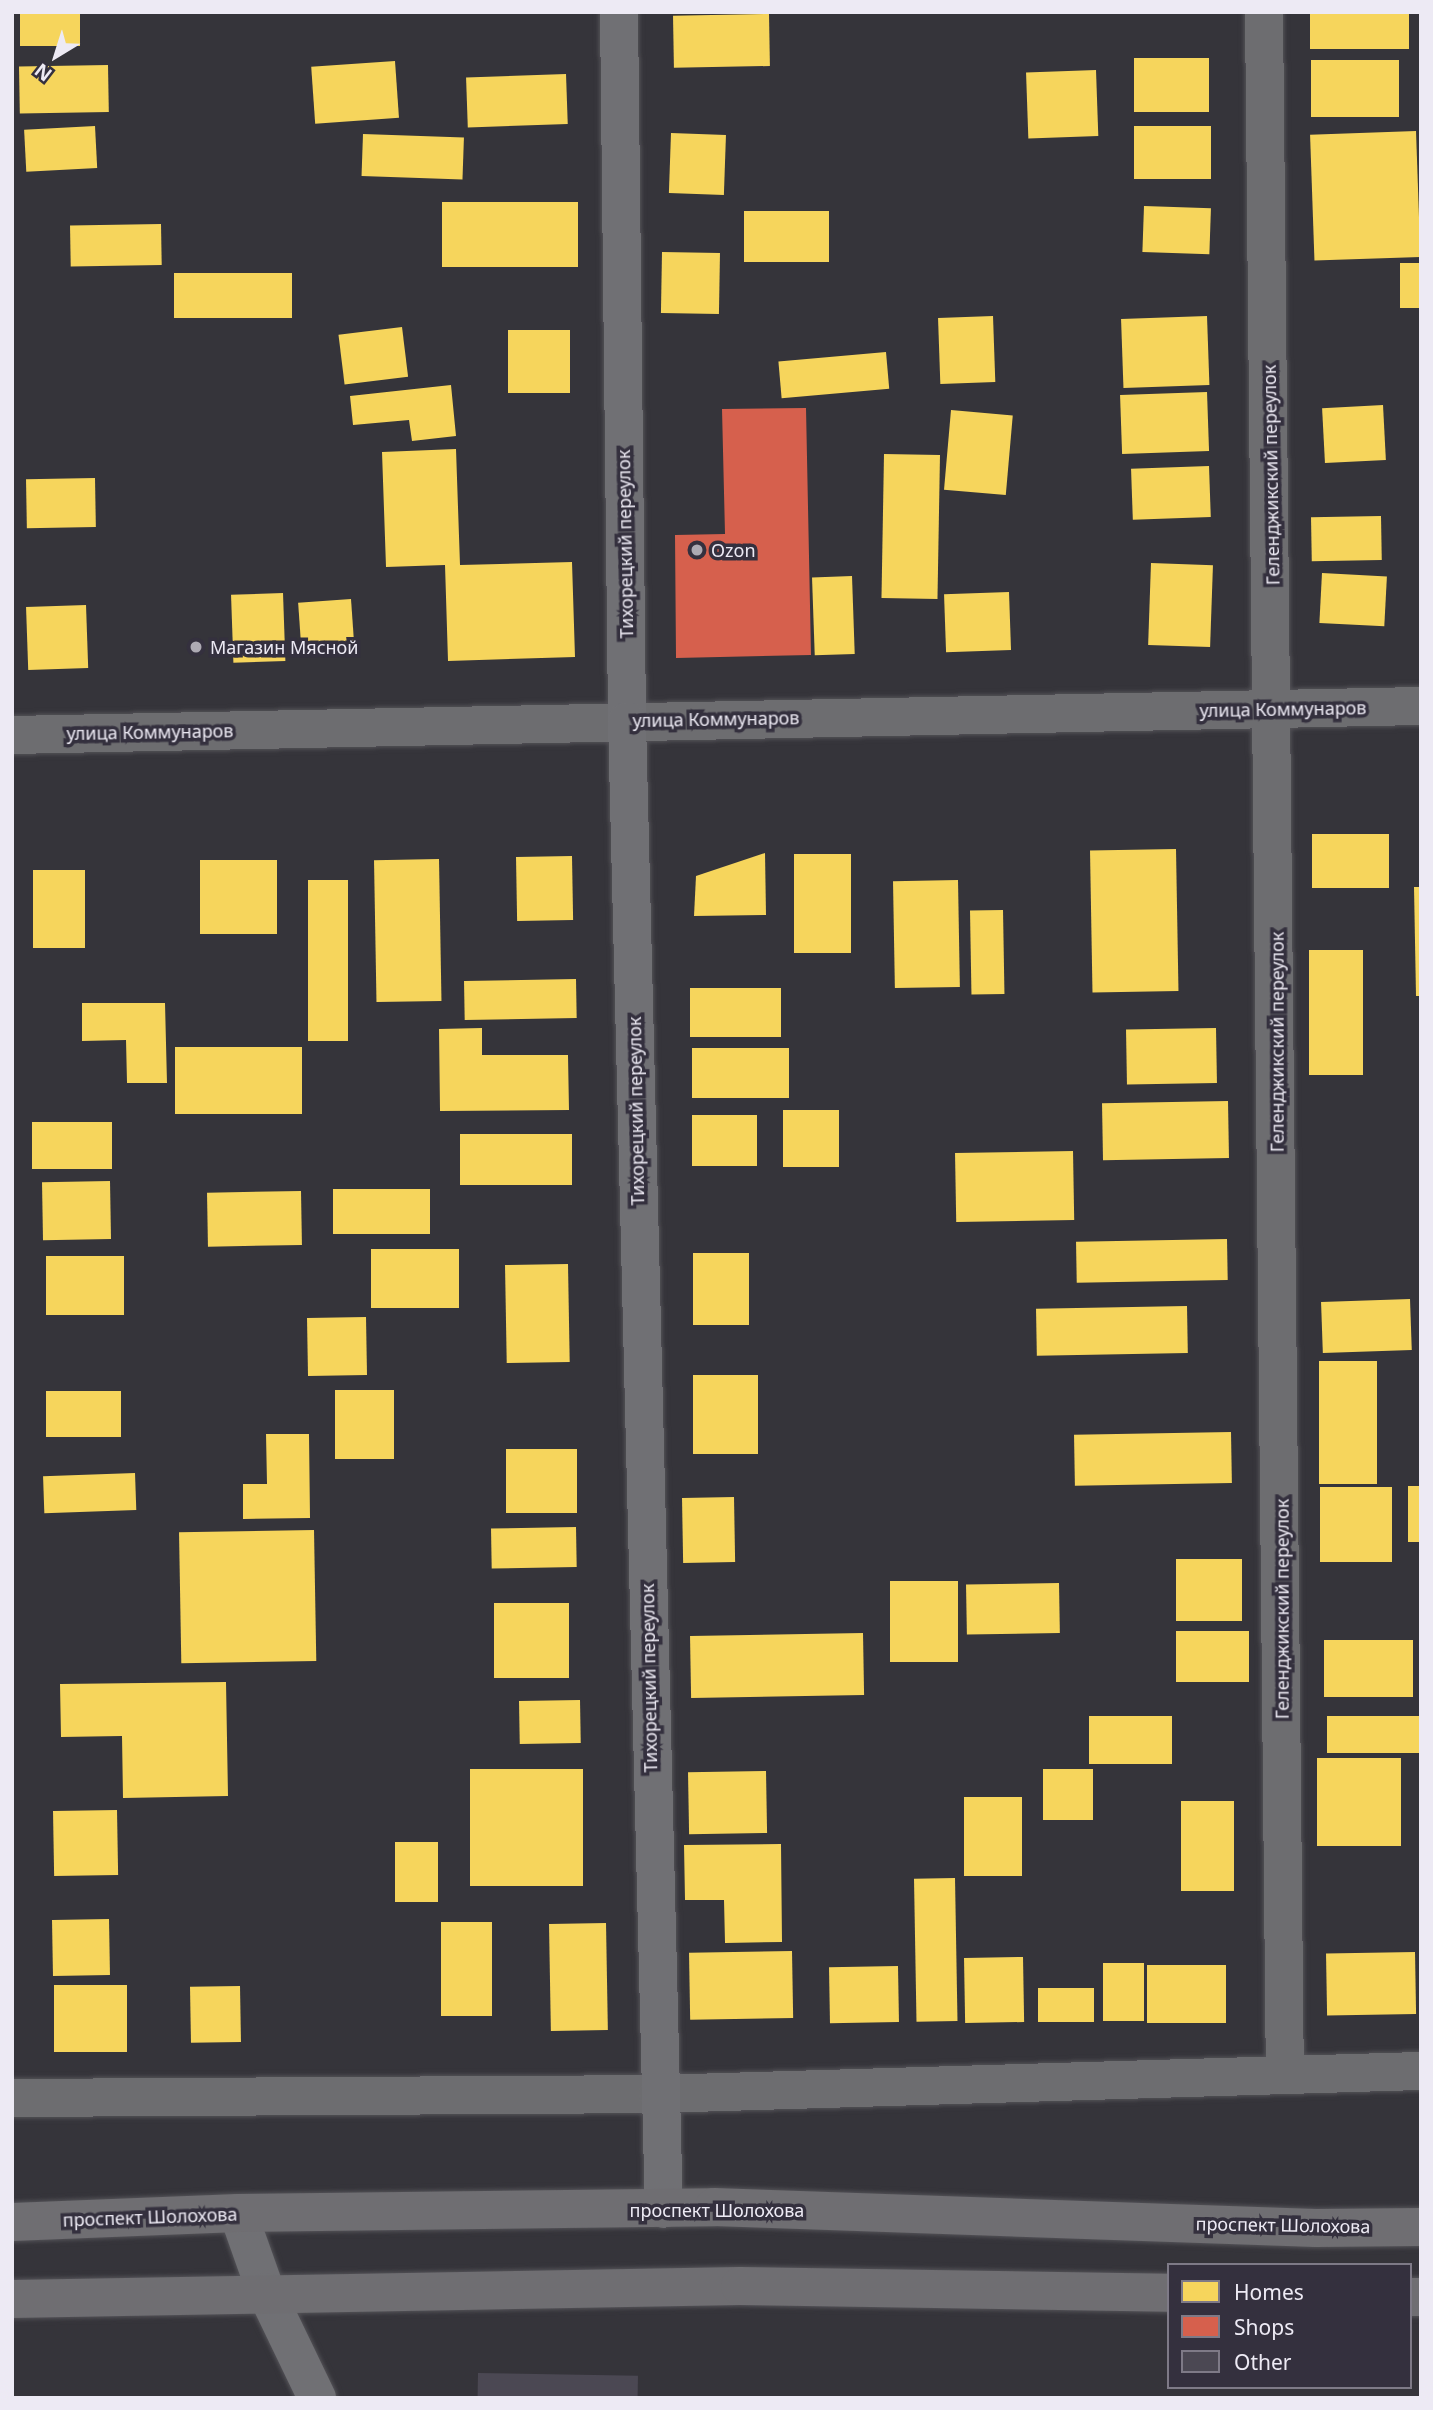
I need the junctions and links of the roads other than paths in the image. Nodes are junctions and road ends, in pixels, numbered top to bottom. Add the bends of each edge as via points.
1 (619, 12) edge
2 (1264, 12) edge
3 (1421, 706) edge
4 (1275, 709) junction
5 (626, 720) junction
6 (12, 735) edge
7 (1421, 2071) edge
8 (1285, 2072) junction
9 (658, 2094) junction
10 (12, 2098) edge
11 (664, 2209) junction
12 (238, 2213) junction
13 (12, 2222) edge
14 (1421, 2227) edge
15 (267, 2292) junction
16 (1167, 2293) edge
17 (12, 2299) edge
18 (317, 2398) edge

1 - 5 street, Тихорецкий переулок
2 - 4 street, Геленджикский переулок
3 - 4 street, улица Коммунаров
4 - 5 street, улица Коммунаров
4 - 8 street, Геленджикский переулок
5 - 6 street, улица Коммунаров
5 - 9 street, Тихорецкий переулок
7 - 8 street
8 - 9 street
9 - 10 street
9 - 11 street, Тихорецкий переулок
11 - 12 main road, проспект Шолохова
11 - 14 main road, проспект Шолохова via 742,2207
12 - 13 main road, проспект Шолохова
12 - 15 street
15 - 16 main road via 740,2286
15 - 17 main road
15 - 18 street

